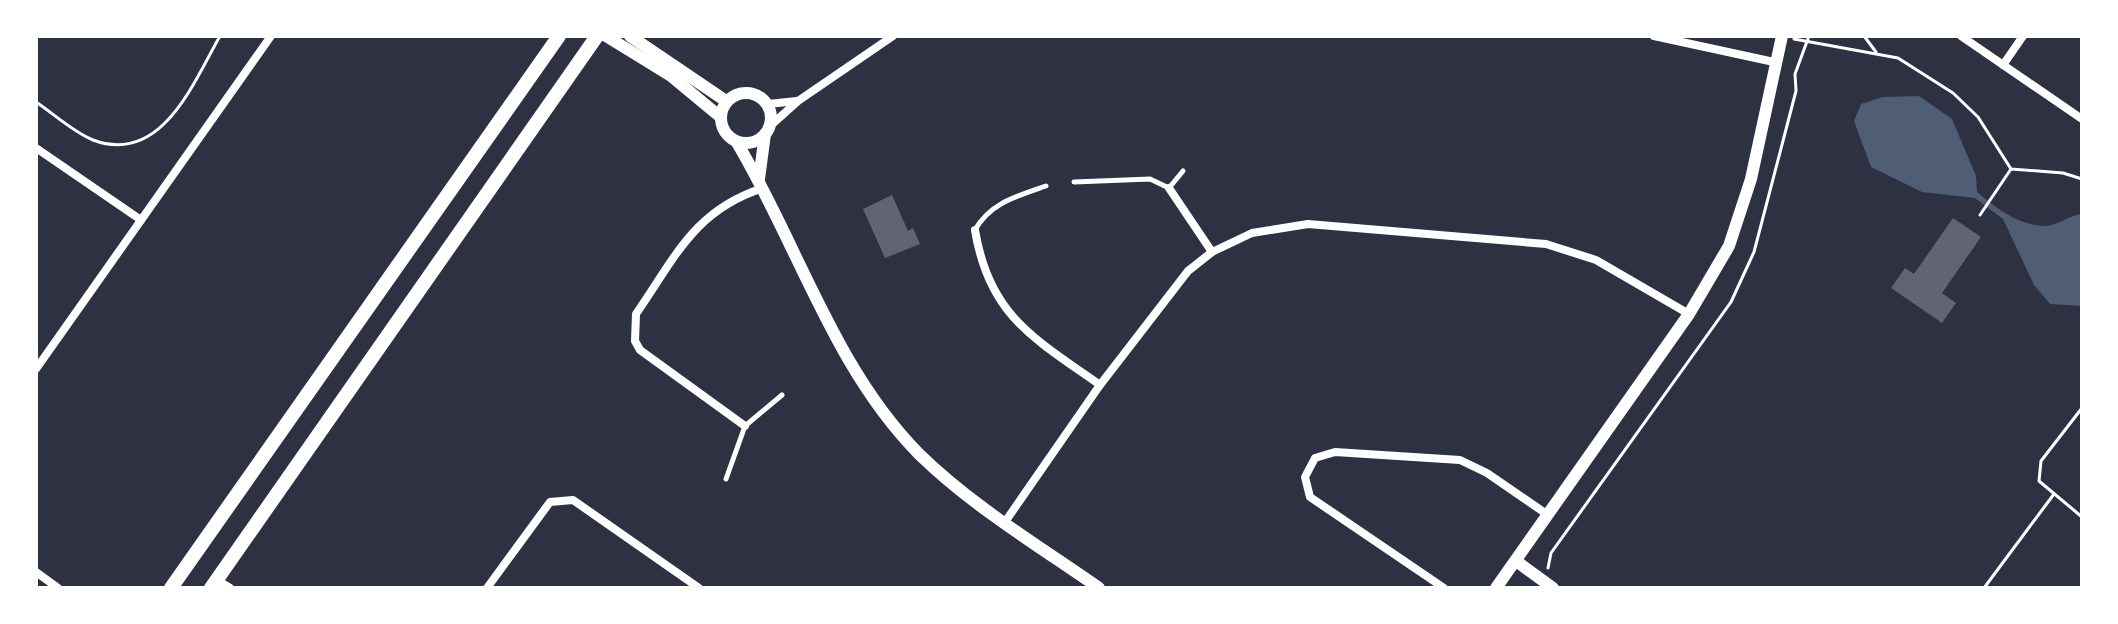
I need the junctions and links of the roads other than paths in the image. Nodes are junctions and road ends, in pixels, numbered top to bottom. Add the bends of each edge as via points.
1 (271, 36) edge
2 (559, 36) edge
3 (597, 36) edge
4 (606, 36) edge
5 (630, 36) edge
6 (893, 36) edge
7 (1654, 36) edge
8 (1783, 36) edge
9 (1961, 36) edge
10 (2023, 36) edge
11 (1774, 62) junction
12 (2003, 65) junction
13 (726, 101) junction
14 (798, 101) junction
15 (768, 104) junction
16 (718, 115) junction
17 (2082, 119) edge
18 (767, 131) junction
19 (736, 141) junction
20 (36, 148) edge
21 (1183, 171) dead end
22 (1074, 182) dead end
23 (761, 184) junction
24 (1046, 186) dead end
25 (1169, 188) junction
26 (141, 220) junction
27 (975, 230) joint
28 (1212, 252) junction
29 (1689, 314) junction
30 (36, 369) edge
31 (1100, 385) junction
32 (782, 395) dead end
33 (745, 426) junction
34 (726, 479) dead end
35 (1548, 515) junction
36 (1005, 522) junction
37 (1516, 561) junction
38 (36, 572) edge
39 (219, 585) edge
40 (58, 588) edge
41 (171, 588) edge
42 (487, 588) edge
43 (699, 588) edge
44 (1099, 588) edge
45 (1444, 588) edge
46 (1496, 588) edge
47 (1553, 588) edge

1 - 26 street
2 - 41 main road
3 - 39 main road
4 - 16 street via 671,76
5 - 13 street
6 - 14 street
7 - 11 street
8 - 11 street
9 - 12 street
10 - 12 street
11 - 29 street via 1751,179 1729,246
12 - 17 street
13 - 15 street via 748,92
13 - 16 street
14 - 15 street
14 - 18 street
15 - 18 street
16 - 19 street via 724,131
18 - 19 street via 751,143
18 - 23 street
19 - 23 street
20 - 26 street
21 - 25 lane
22 - 25 lane via 1150,179
23 - 33 street via 699,223 636,314 634,325 640,350
23 - 36 street via 830,326 886,414 948,481
24 - 27 lane via 997,205
25 - 28 street
26 - 30 street
27 - 31 street via 981,267 1014,320
28 - 29 street via 1252,233 1308,224 1546,244 1596,260
28 - 31 street via 1188,271
29 - 35 street
31 - 36 street
32 - 33 lane
33 - 34 lane
35 - 37 street
35 - 45 street via 1460,460 1335,452 1315,458 1305,477 1310,497
36 - 44 street
37 - 46 street
37 - 47 street
38 - 40 street
42 - 43 street via 543,509 562,499 573,500

